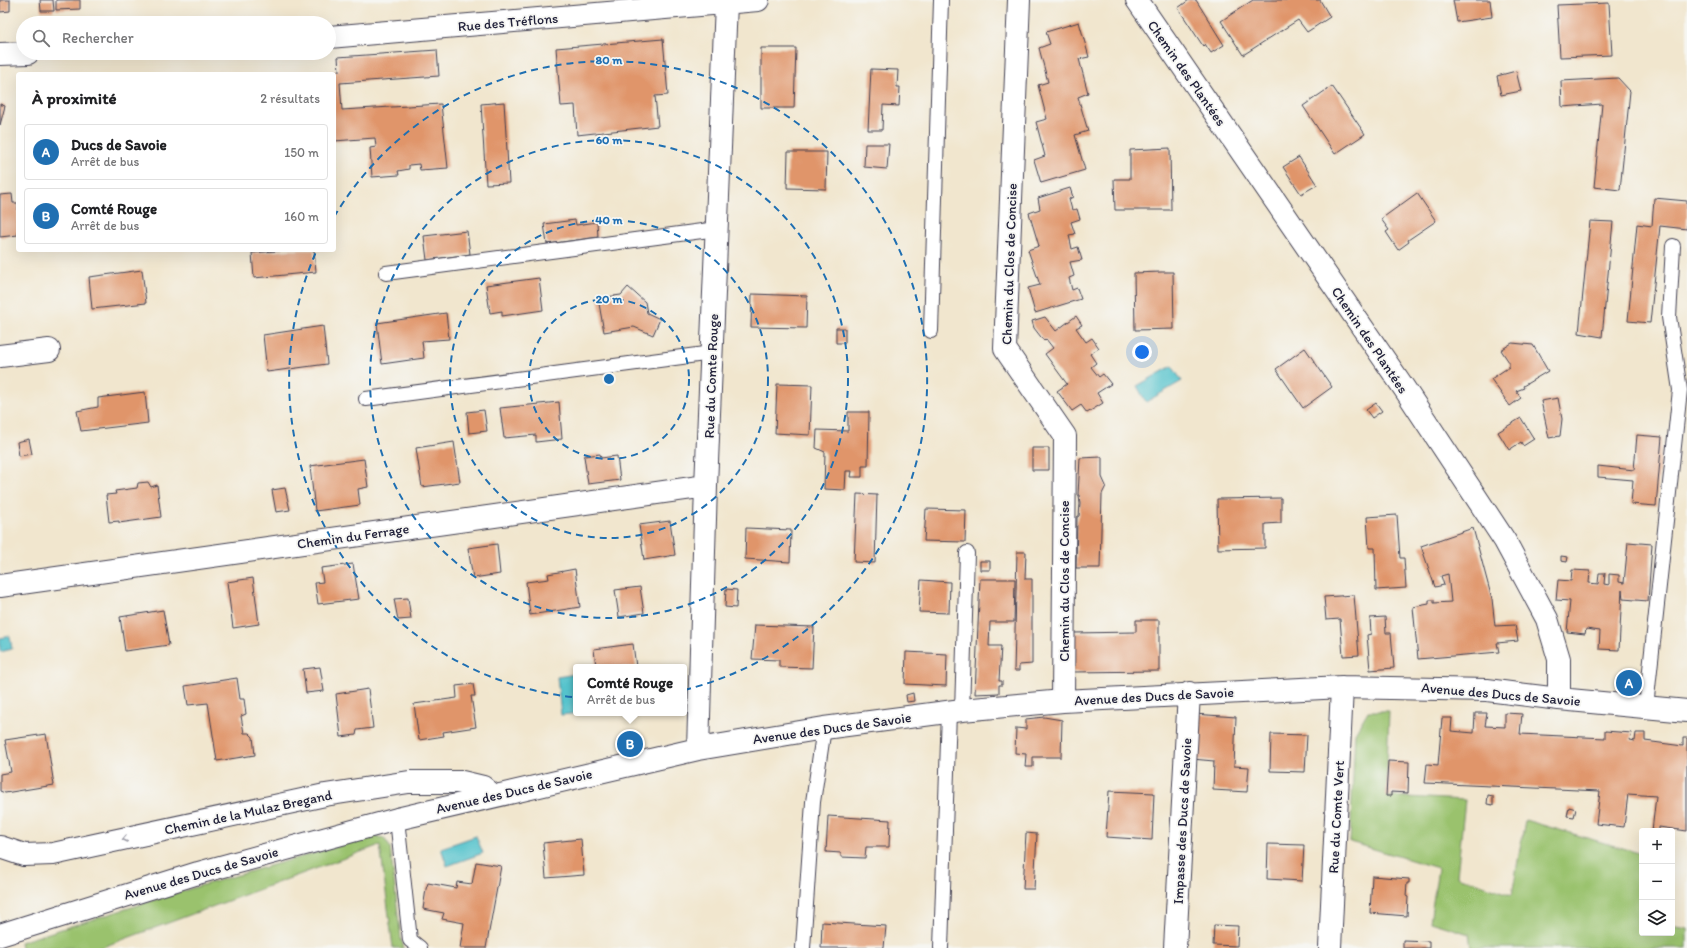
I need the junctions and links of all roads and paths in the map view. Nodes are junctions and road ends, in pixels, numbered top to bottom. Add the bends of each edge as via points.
1 (758, 0) edge
2 (941, 0) edge
3 (1019, 0) edge
4 (1136, 0) edge
5 (726, 3) junction
6 (336, 36) edge
7 (16, 53) edge
8 (0, 54) edge
9 (717, 229) junction
10 (1673, 246) dead end
11 (386, 273) dead end
12 (931, 331) dead end
13 (49, 350) dead end
14 (712, 354) junction
15 (0, 356) edge
16 (366, 400) dead end
17 (706, 486) junction
18 (967, 553) dead end
19 (0, 586) edge
20 (1342, 686) junction
21 (1189, 693) junction
22 (1559, 699) junction
23 (1063, 701) junction
24 (1646, 706) junction
25 (955, 711) junction
26 (1687, 711) edge
27 (824, 728) junction
28 (698, 749) junction
29 (494, 796) junction
30 (397, 819) junction
31 (0, 847) edge
32 (0, 935) edge
33 (420, 948) edge
34 (803, 948) edge
35 (941, 948) edge
36 (1175, 948) edge
37 (1330, 948) edge

1 - 5 street, Rue des Tréflons
2 - 12 lane
3 - 23 street, Chemin du Clos de Concise via 1005,349 1065,436
4 - 22 street, Chemin des Plantées via 1404,388 1505,541 1547,619 1558,659
5 - 6 street, Rue des Tréflons
5 - 9 street, Rue du Comte Rouge
7 - 8 street
9 - 11 lane
9 - 14 street, Rue du Comte Rouge
10 - 24 lane via 1668,317 1680,390
13 - 15 street
14 - 16 lane
14 - 17 street, Rue du Comte Rouge
17 - 19 street, Chemin du Ferrage
17 - 28 street, Rue du Comte Rouge
18 - 25 lane
20 - 21 street, Avenue des Ducs de Savoie
20 - 22 street, Avenue des Ducs de Savoie via 1487,690
20 - 37 street, Rue du Comte Vert
21 - 23 street, Avenue des Ducs de Savoie
21 - 36 street, Impasse des Ducs de Savoie
22 - 24 street, Avenue des Ducs de Savoie
23 - 25 street, Avenue des Ducs de Savoie
24 - 26 street, Avenue des Ducs de Savoie
25 - 27 street, Avenue des Ducs de Savoie
25 - 35 lane
27 - 28 street, Avenue des Ducs de Savoie
27 - 34 lane via 814,802
28 - 29 street, Avenue des Ducs de Savoie
29 - 30 street, Avenue des Ducs de Savoie
29 -> 31 street, Chemin de la Mulaz Bregand via 483,787 462,782 409,782 324,795 40,855 24,855
30 - 32 street, Avenue des Ducs de Savoie via 198,873
30 - 33 lane via 410,940

